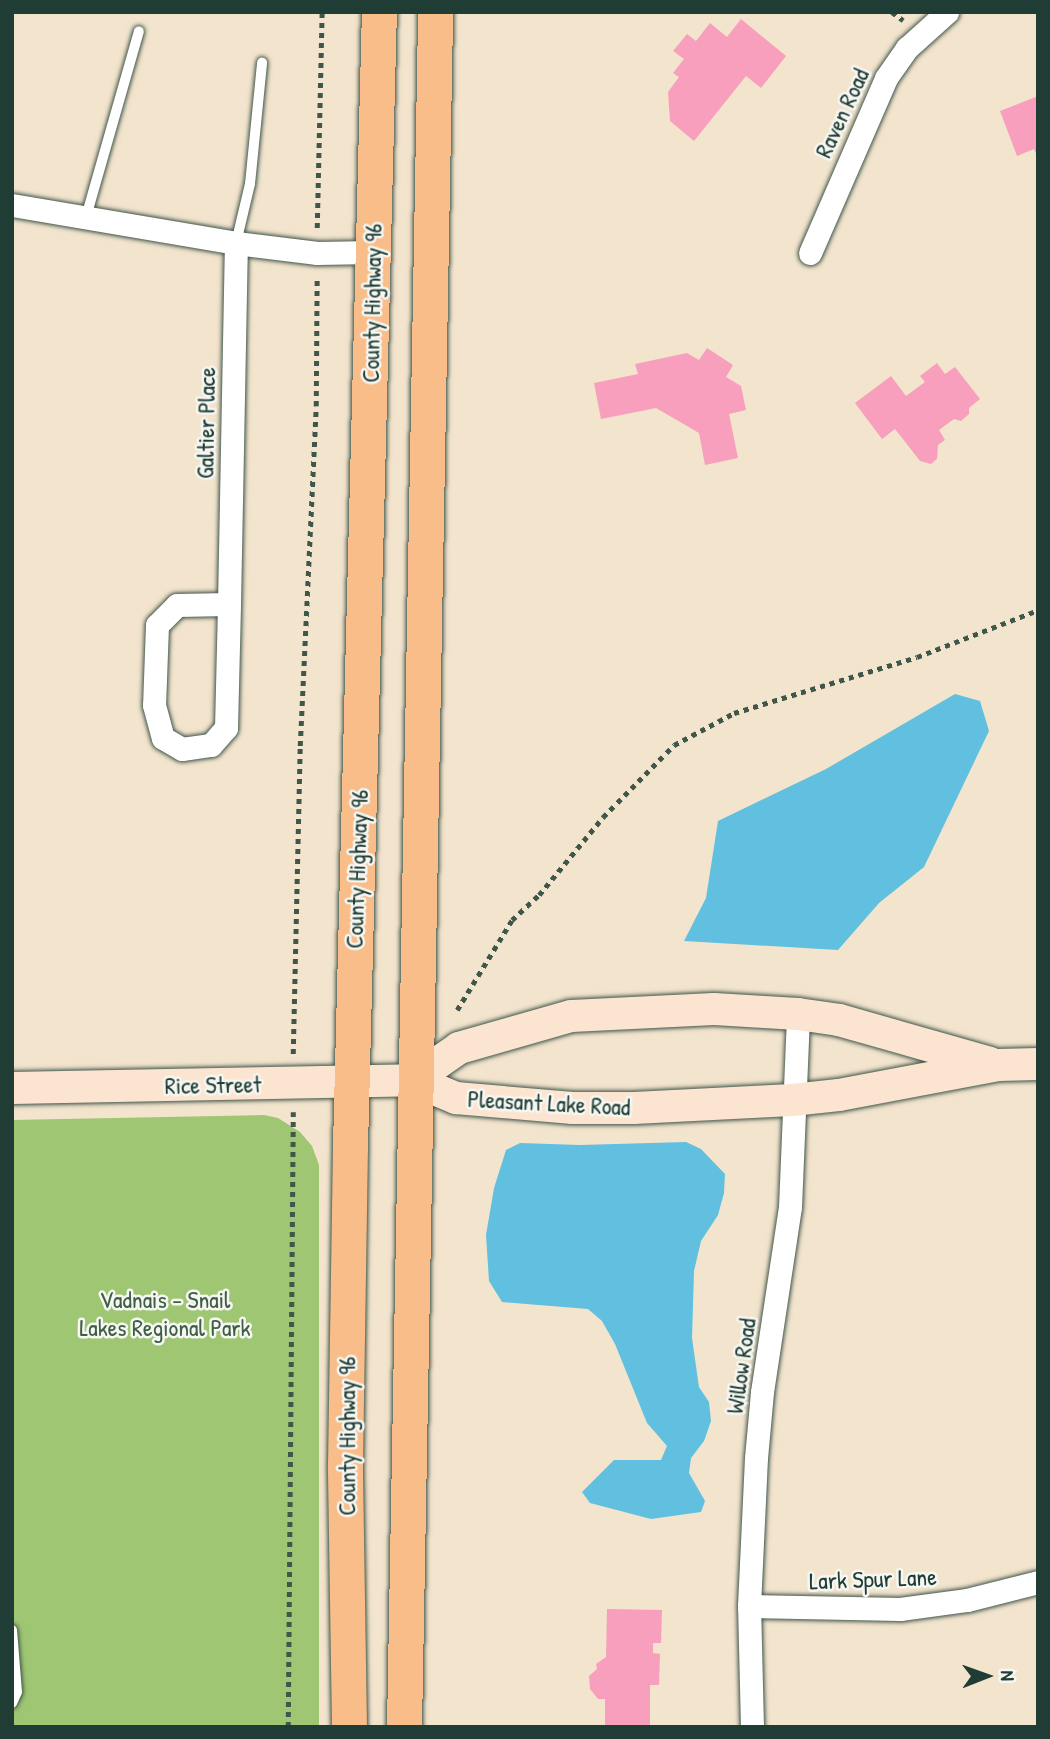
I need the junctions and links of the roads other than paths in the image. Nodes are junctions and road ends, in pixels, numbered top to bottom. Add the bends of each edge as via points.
1 (379, 12) edge
2 (435, 12) edge
3 (947, 12) edge
4 (139, 31) dead end
5 (262, 63) dead end
6 (12, 205) edge
7 (86, 218) junction
8 (236, 243) junction
9 (373, 251) junction
10 (810, 253) dead end
11 (229, 604) junction
12 (798, 1014) junction
13 (1038, 1064) edge
14 (998, 1065) junction
15 (413, 1080) junction
16 (352, 1083) junction
17 (12, 1088) edge
18 (792, 1100) junction
19 (1038, 1582) edge
20 (749, 1606) junction
21 (12, 1630) edge
22 (12, 1703) edge
23 (349, 1727) edge
24 (404, 1727) edge
25 (752, 1727) edge

1 - 9 main road, County Highway 96
2 - 15 main road
3 - 10 street, Raven Road via 908,48 886,78
4 - 7 lane
5 - 8 lane via 250,184
6 - 7 street
7 - 8 street
8 - 9 street via 317,253
8 - 11 street, Galtier Place
9 - 16 main road, County Highway 96
11 - 11 street, Galtier Place via 226,728 211,745 182,749 163,738 154,705 158,625 177,605
12 - 14 street, Pleasant Lake Road via 839,1020
12 - 15 street, Pleasant Lake Road via 714,1009 571,1017 458,1048
12 - 18 street, Willow Road
13 - 14 street, Pleasant Lake Road
14 - 18 street, Pleasant Lake Road
15 - 16 street, Rice Street
15 - 18 street, Pleasant Lake Road via 456,1098 573,1108
15 - 24 main road
16 - 17 street, Rice Street
16 - 23 main road, County Highway 96 via 345,1464
18 - 20 street, Willow Road via 790,1207 762,1392
19 - 20 street, Lark Spur Lane via 967,1600 900,1609
20 - 25 street, Willow Road
21 - 22 lane via 17,1692

